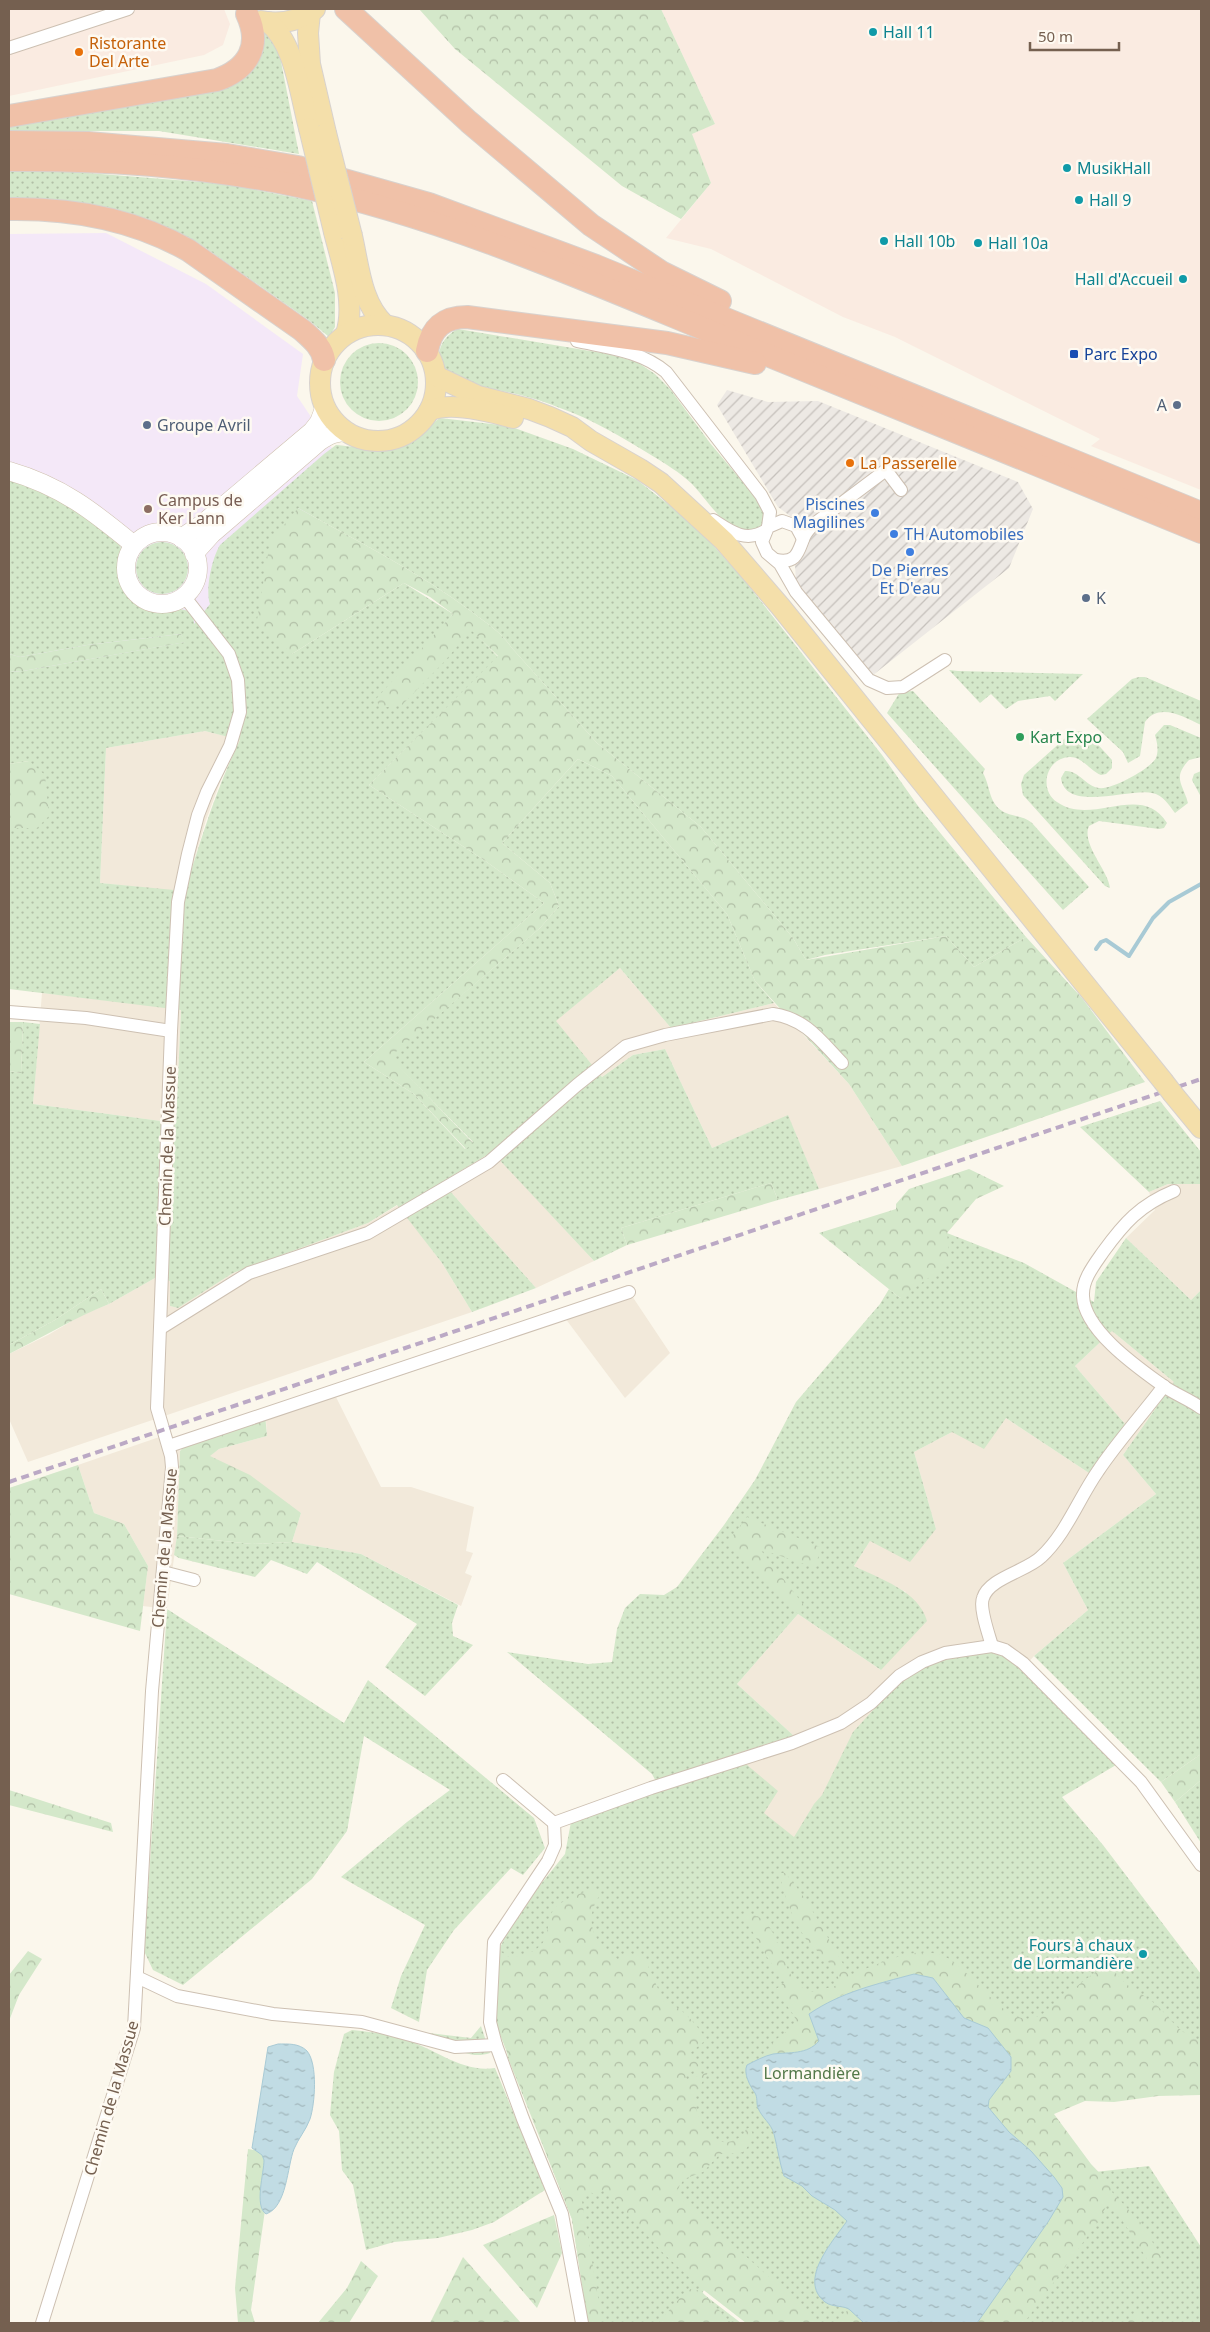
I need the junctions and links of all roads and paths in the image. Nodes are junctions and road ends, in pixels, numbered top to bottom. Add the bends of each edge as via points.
1 (128, 9) edge
2 (346, 9) edge
3 (312, 11) edge
4 (107, 12) edge
5 (243, 12) edge
6 (268, 22) junction
7 (9, 48) edge
8 (9, 116) edge
9 (318, 130) junction
10 (9, 142) edge
11 (9, 160) edge
12 (9, 209) edge
13 (343, 234) junction
14 (485, 321) junction
15 (385, 325) junction
16 (346, 334) junction
17 (427, 351) junction
18 (324, 360) junction
19 (436, 376) junction
20 (325, 406) junction
21 (429, 411) junction
22 (348, 432) junction
23 (591, 441) junction
24 (1071, 469) junction
25 (9, 471) edge
26 (901, 490) dead end
27 (1201, 507) edge
28 (1201, 513) edge
29 (698, 516) junction
30 (814, 524) junction
31 (796, 526) junction
32 (767, 529) junction
33 (1201, 532) edge
34 (181, 538) junction
35 (803, 540) junction
36 (134, 545) junction
37 (194, 554) junction
38 (793, 558) junction
39 (776, 560) junction
40 (790, 580) junction
41 (184, 596) junction
42 (945, 660) dead end
43 (9, 1012) edge
44 (171, 1031) junction
45 (842, 1063) dead end
46 (1201, 1128) edge
47 (1174, 1191) dead end
48 (629, 1292) dead end
49 (161, 1328) junction
50 (1164, 1386) junction
51 (1201, 1408) edge
52 (169, 1446) junction
53 (163, 1572) junction
54 (194, 1580) dead end
55 (992, 1646) junction
56 (503, 1780) dead end
57 (554, 1823) junction
58 (1201, 1865) edge
59 (137, 1978) junction
60 (496, 2045) junction
61 (42, 2323) edge
62 (582, 2323) edge

1 - 4 street
2 - 24 highway via 469,122 560,199 637,257 732,307
3 - 6 main road via 289,22
3 - 9 main road via 308,33
4 - 7 street
5 - 6 main road
5 - 8 highway via 253,38 252,47 241,67 229,76
6 - 9 main road via 283,38 290,52
9 - 13 main road, bridge
10 - 24 highway via 88,143 227,156 298,167 429,204 596,266
11 - 24 highway via 98,162 227,173 300,186 362,202 518,254
12 - 18 highway via 62,210 94,215 126,222 171,240 302,330 316,344
13 - 15 main road via 368,302
13 - 16 main road via 349,314
14 - 17 highway via 454,317 442,322 431,337
14 - 24 highway via 667,343 744,360
14 - 32 street via 630,352 651,360 666,372 761,495 770,512
15 - 16 main road via 365,326
15 - 17 main road via 409,333
16 - 18 main road
17 - 19 main road
18 - 20 main road via 320,383
19 - 21 main road via 435,394
19 - 23 main road via 478,396 550,417
20 - 22 main road via 334,421
20 - 34 street via 312,431
21 - 22 main road via 414,429 393,439 370,440
21 - 23 main road via 465,408 504,415
22 - 37 street via 329,435 319,442 212,534
23 - 29 main road via 661,483
24 - 27 highway
24 - 28 highway
24 - 33 highway
25 - 36 street via 60,490 86,506
26 - 30 street via 886,470
29 - 32 street via 738,535 754,536
29 - 46 main road via 756,577
30 - 31 street
30 - 35 street
31 - 32 street via 782,520
31 - 35 street
32 - 39 street via 763,536 764,548
34 - 36 street via 160,533 146,536
34 - 37 street
35 - 38 street
36 - 41 street via 126,567 133,590 146,600 162,604
37 - 41 street via 196,580
38 - 39 street
38 - 40 street
39 - 40 street
40 - 42 street via 796,592 860,671 877,685 887,688 903,686
41 - 44 street, Chemin de la Massue via 229,654 238,680 240,712 230,746 204,799 188,854 178,902
43 - 44 street via 86,1018
44 - 49 street, Chemin de la Massue
45 - 49 street via 808,1028 789,1016 772,1014 626,1046 576,1085 489,1162 368,1232 249,1274
47 - 50 street via 1147,1204 1125,1224 1091,1270 1082,1296 1088,1312 1111,1344
48 - 52 street
49 - 52 street, Chemin de la Massue via 157,1408
50 - 51 street
50 - 55 street via 1098,1471 1056,1539 1041,1557 996,1582 982,1598
52 - 53 street, Chemin de la Massue via 172,1467
53 - 54 street
53 - 59 street, Chemin de la Massue via 151,1700
55 - 57 street via 945,1653 922,1662 899,1676 871,1703 841,1723 792,1743
55 - 58 street via 1005,1650 1022,1663 1141,1782
56 - 57 street
57 - 60 street via 555,1845 548,1861 494,1942 490,2022
59 - 60 street via 177,1996 264,2012 362,2022 456,2047
59 - 61 street, Chemin de la Massue via 134,2028
60 - 62 street via 562,2214

